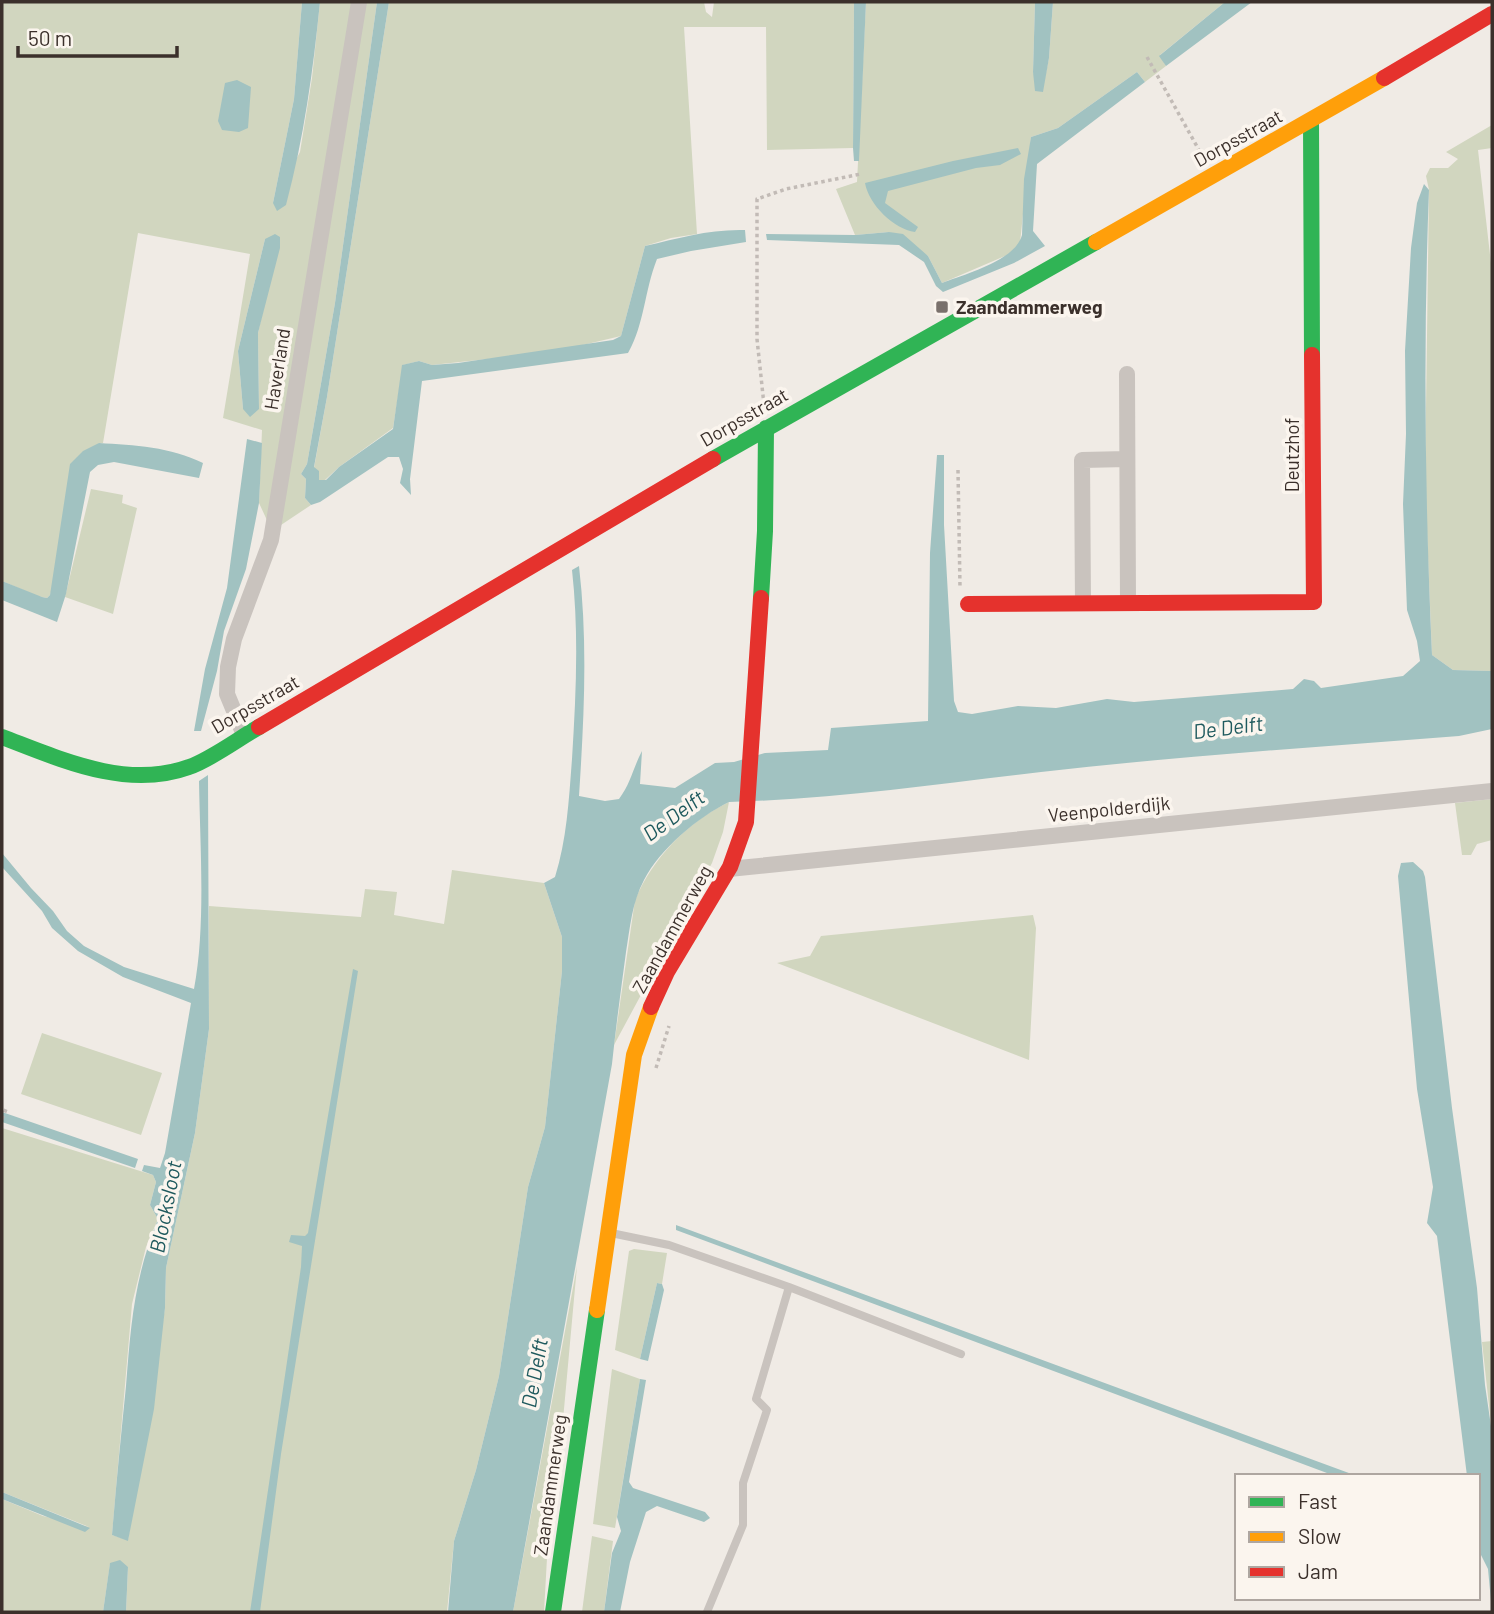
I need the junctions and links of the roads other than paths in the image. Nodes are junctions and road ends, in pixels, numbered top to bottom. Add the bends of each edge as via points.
1 (359, 2) edge
2 (1492, 14) edge
3 (1311, 121) junction
4 (1127, 374) dead end
5 (766, 428) junction
6 (1127, 459) junction
7 (1128, 602) junction
8 (1083, 603) junction
9 (968, 604) road end
10 (244, 735) junction
11 (2, 737) edge
12 (1492, 791) edge
13 (729, 869) junction
14 (608, 1232) junction
15 (789, 1287) junction
16 (961, 1354) dead end
17 (553, 1612) edge
18 (707, 1612) edge

1 - 10 street, Haverland via 271,540 228,667 227,694
2 - 3 street, Dorpsstraat
3 - 5 street, Dorpsstraat
3 - 7 street, Deutzhof via 1314,601
4 - 6 street
5 - 10 street, Dorpsstraat
5 - 13 street, Zaandammerweg via 765,531 746,822
6 - 7 street
6 - 8 street via 1082,460
7 - 8 street, Deutzhof
8 - 9 street, Deutzhof
10 - 11 street, Dorpsstraat via 190,767 134,775 81,766
12 - 13 street, Veenpolderdijk
13 - 14 street, Zaandammerweg via 656,995 634,1055
14 - 15 lane via 669,1245
14 - 17 street, Zaandammerweg
15 - 16 lane
15 - 18 lane via 756,1399 767,1410 743,1483 743,1525

